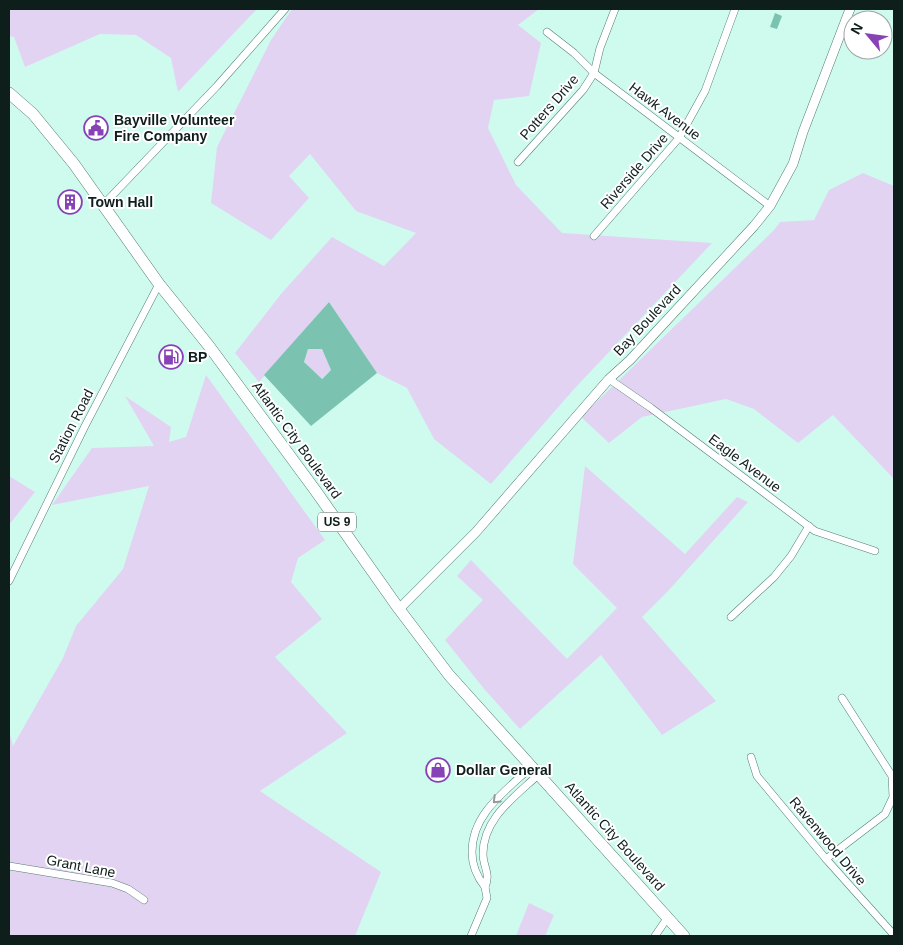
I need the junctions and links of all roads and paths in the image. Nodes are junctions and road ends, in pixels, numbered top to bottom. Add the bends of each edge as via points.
1 (285, 9) edge
2 (615, 9) edge
3 (735, 9) edge
4 (850, 9) edge
5 (547, 32) dead end
6 (594, 72) junction
7 (9, 93) edge
8 (679, 138) junction
9 (518, 162) dead end
10 (104, 204) junction
11 (770, 206) junction
12 (594, 236) dead end
13 (159, 284) junction
14 (609, 379) junction
15 (809, 526) junction
16 (875, 551) dead end
17 (9, 581) edge
18 (399, 609) junction
19 (732, 617) dead end
20 (842, 698) dead end
21 (752, 757) dead end
22 (535, 770) junction
23 (826, 859) junction
24 (9, 866) edge
25 (485, 887) junction
26 (144, 900) dead end
27 (668, 916) junction
28 (894, 935) edge
29 (471, 936) edge
30 (655, 936) edge
31 (684, 936) edge

1 - 10 street via 217,86
2 - 6 street, Potters Drive
3 - 8 street, Riverside Drive via 705,91
4 - 11 street, Bay Boulevard via 793,164
5 - 6 street, Hawk Avenue
6 - 8 street, Hawk Avenue
6 - 9 street, Potters Drive via 583,90
7 - 10 highway, Atlantic City Boulevard / US 9 via 48,131
8 - 11 street, Hawk Avenue
8 - 12 street, Riverside Drive
10 - 13 highway, Atlantic City Boulevard / US 9
11 - 14 street, Bay Boulevard
13 - 17 street, Station Road
13 - 18 highway, Atlantic City Boulevard / US 9 via 209,346
14 - 15 street, Eagle Avenue
14 - 18 street, Bay Boulevard via 476,532
15 - 16 street, Eagle Avenue
15 - 19 street via 774,577
18 - 22 highway, Atlantic City Boulevard / US 9 via 449,675
20 - 23 street via 892,776 893,797 885,814
21 - 23 street, Ravenwood Drive via 757,776
22 - 25 street via 490,822 483,855 489,878
22 -> 25 street via 483,813 475,827 472,858 478,878
22 - 27 highway, Atlantic City Boulevard / US 9
23 - 28 street, Ravenwood Drive
24 - 26 street, Grant Lane via 112,883
25 - 29 street via 487,898
27 - 30 street
27 - 31 highway, Atlantic City Boulevard / US 9

